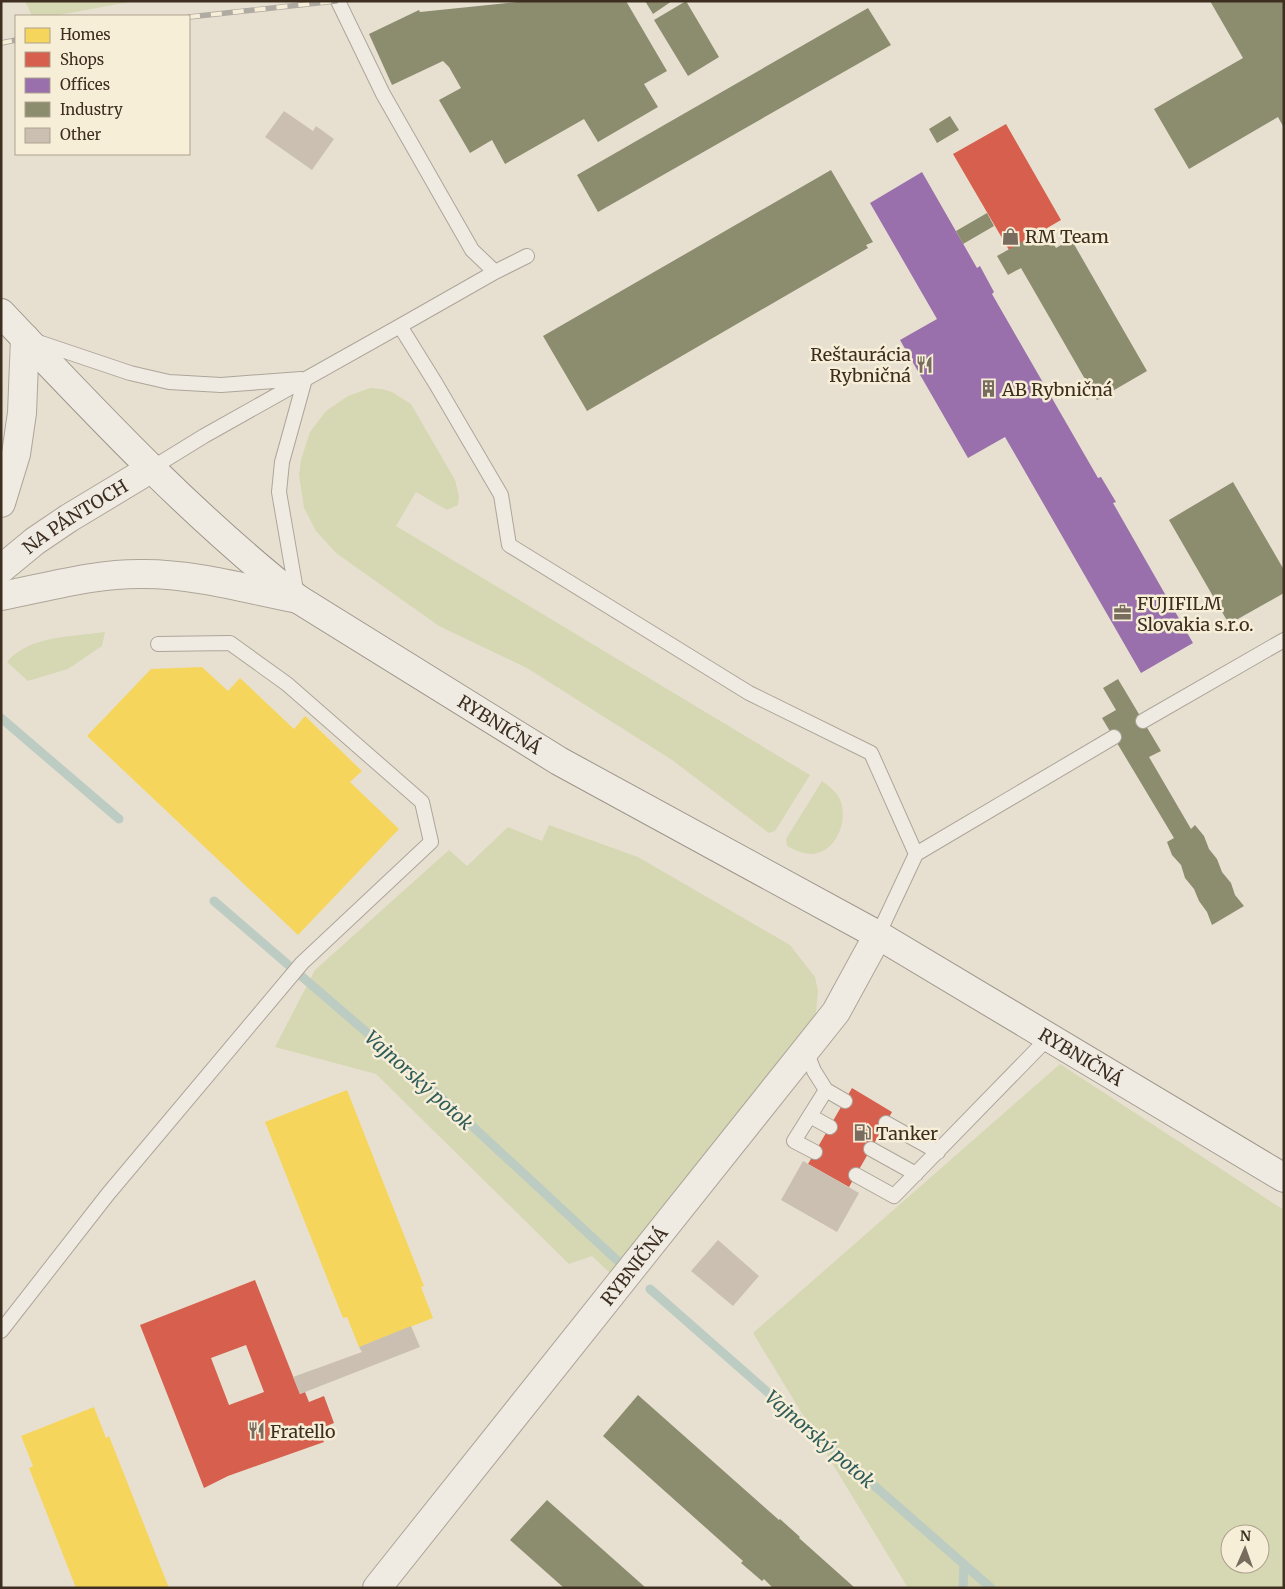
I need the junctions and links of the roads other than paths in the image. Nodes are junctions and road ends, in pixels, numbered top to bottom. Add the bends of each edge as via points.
1 (338, 1) edge
2 (528, 256) dead end
3 (495, 272) junction
4 (1, 312) edge
5 (400, 326) junction
6 (25, 338) junction
7 (305, 379) junction
8 (152, 468) junction
9 (1, 503) edge
10 (1, 569) edge
11 (1, 596) edge
12 (298, 599) junction
13 (1284, 640) edge
14 (158, 644) dead end
15 (1143, 721) dead end
16 (1114, 737) dead end
17 (916, 854) junction
18 (878, 935) junction
19 (1049, 1037) junction
20 (806, 1051) junction
21 (826, 1090) junction
22 (845, 1101) dead end
23 (810, 1116) junction
24 (886, 1123) dead end
25 (830, 1127) dead end
26 (871, 1149) dead end
27 (815, 1152) dead end
28 (938, 1152) junction
29 (916, 1174) junction
30 (856, 1175) dead end
31 (1284, 1178) edge
32 (1, 1331) edge
33 (377, 1588) edge

1 - 3 lane via 383,94 472,250
2 - 3 lane
3 - 5 lane
4 - 6 main road, RYBNIČNÁ
5 - 7 lane
5 - 17 lane via 500,495 509,545 749,693 871,753
6 - 7 lane via 130,374 169,382 221,385
6 - 8 main road, RYBNIČNÁ
6 - 9 main road via 21,421 16,454
7 - 8 lane
7 - 12 lane via 282,462 280,492
8 - 10 main road, NA PÁNTOCH via 69,518
8 - 12 main road, RYBNIČNÁ via 258,567
11 - 12 main road via 104,576 143,574 181,576
12 - 18 main road, RYBNIČNÁ via 559,761
13 - 15 lane
14 - 32 lane via 230,643 287,684 422,802 430,842 302,963 108,1194
16 - 17 lane
17 - 18 lane
18 - 19 main road, RYBNIČNÁ
18 - 20 main road, RYBNIČNÁ via 836,1012
19 - 28 lane
19 - 31 main road, RYBNIČNÁ
20 - 21 lane
20 - 33 main road, RYBNIČNÁ
21 - 22 lane
21 - 23 lane
23 - 25 lane
23 - 27 lane via 794,1141
24 - 28 lane
26 - 29 lane
28 - 29 lane
29 - 30 lane via 894,1196

